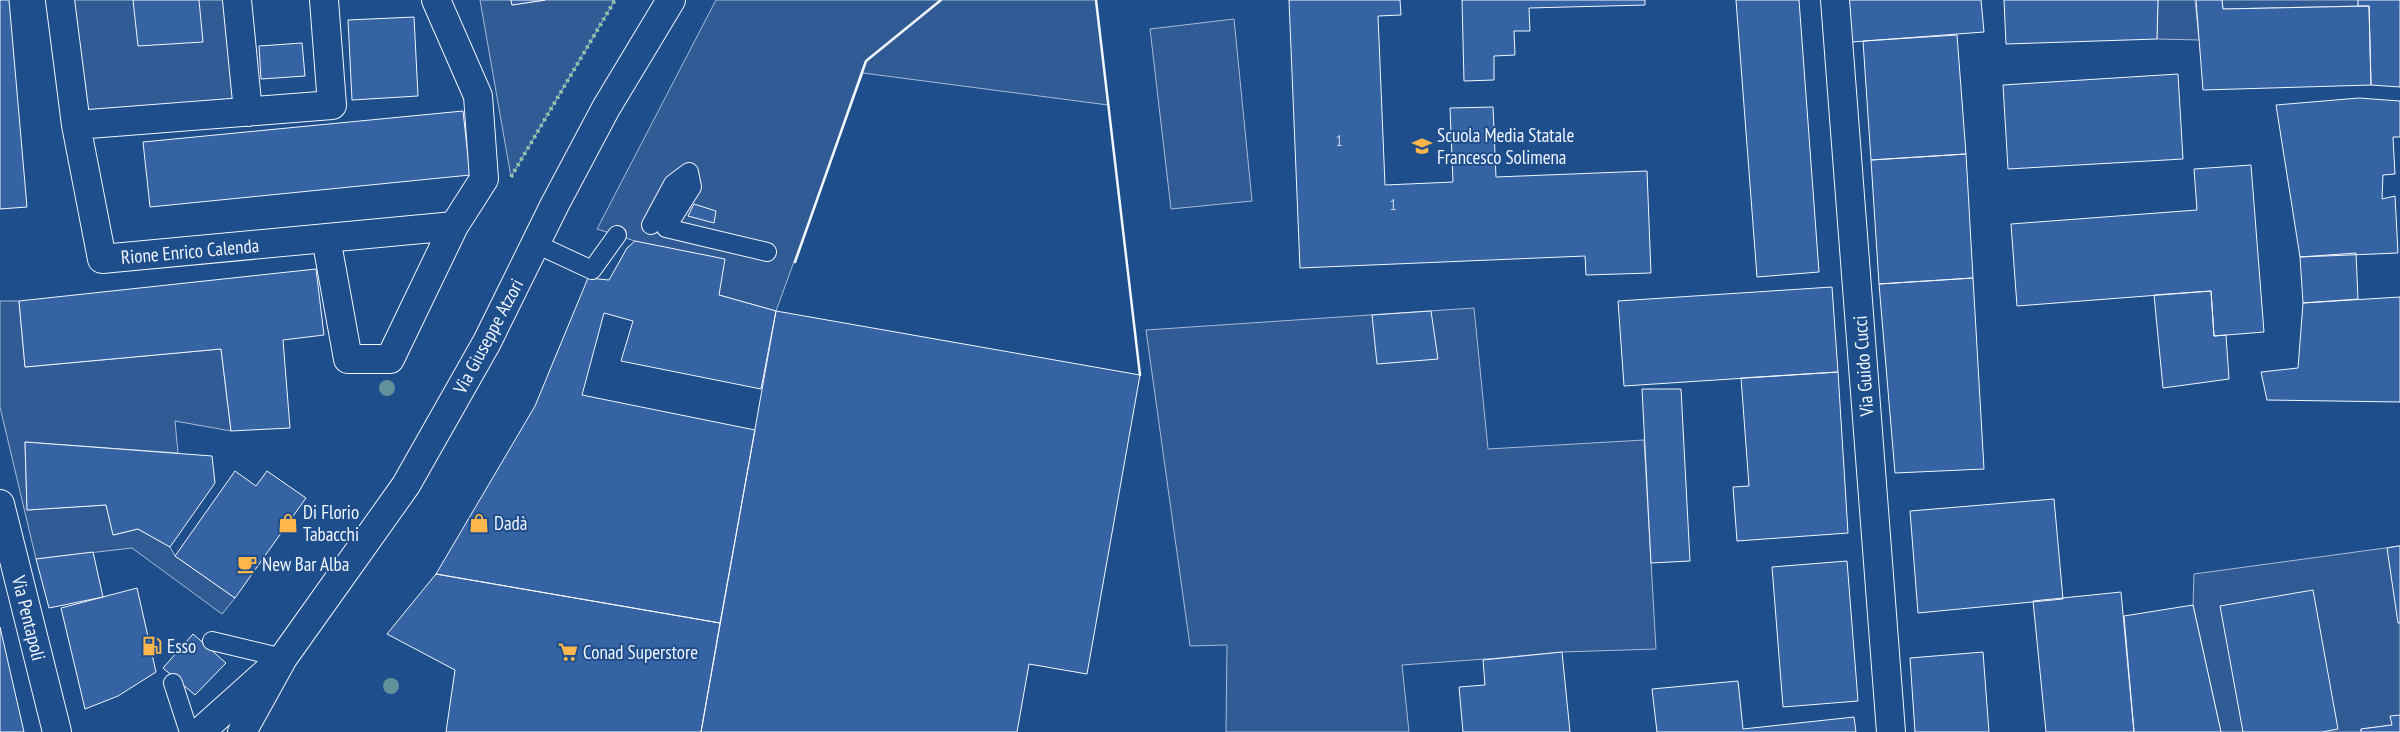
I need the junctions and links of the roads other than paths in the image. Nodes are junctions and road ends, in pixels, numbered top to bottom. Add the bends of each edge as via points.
1 (60, 0) edge
2 (237, 0) edge
3 (324, 0) edge
4 (436, 0) edge
5 (671, 0) edge
6 (1836, 0) edge
7 (248, 112) junction
8 (76, 125) junction
9 (652, 225) dead end
10 (454, 226) junction
11 (617, 235) dead end
12 (326, 238) junction
13 (536, 244) junction
14 (767, 252) dead end
15 (0, 504) edge
16 (212, 641) dead end
17 (283, 658) junction
18 (173, 683) dead end
19 (57, 732) edge
20 (189, 732) edge
21 (200, 732) edge
22 (242, 732) edge
23 (1891, 732) edge

1 - 8 street, Rione Enrico Calenda
2 - 7 street
3 - 7 street via 332,105
4 - 10 street via 478,96 484,179
5 - 13 street, Via Giuseppe Atzori via 606,108
6 - 23 street, Via Guido Cucci
7 - 8 street
8 - 12 street, Rione Enrico Calenda via 102,259
9 - 14 lane via 673,184 689,172 692,187 666,228
10 - 12 street, Rione Enrico Calenda
10 - 12 street via 390,359 348,359
11 - 13 lane via 592,270
13 - 17 street, Via Giuseppe Atzori via 487,342 406,485
15 - 19 street, Via Pentapoli
16 - 17 lane
17 - 21 street, Via Giuseppe Atzori
17 - 22 street, Via Giuseppe Atzori
18 - 20 lane

